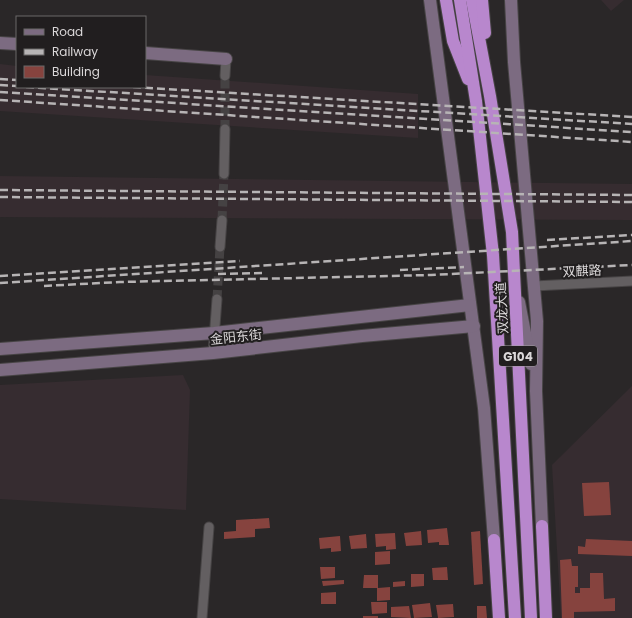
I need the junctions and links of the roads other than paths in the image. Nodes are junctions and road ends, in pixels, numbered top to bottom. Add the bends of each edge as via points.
1 (430, 0) edge
2 (446, 0) edge
3 (460, 0) edge
4 (472, 0) edge
5 (482, 0) edge
6 (511, 0) edge
7 (0, 43) edge
8 (16, 44) edge
9 (146, 53) edge
10 (226, 59) joint
11 (225, 76) tunnel mouth
12 (490, 96) junction
13 (476, 101) junction
14 (225, 129) tunnel mouth
15 (224, 174) tunnel mouth
16 (222, 220) tunnel mouth
17 (220, 247) tunnel mouth
18 (514, 272) junction
19 (632, 281) edge
20 (534, 286) junction
21 (217, 299) tunnel mouth
22 (470, 305) junction
23 (474, 326) junction
24 (214, 333) junction
25 (0, 349) edge
26 (213, 354) junction
27 (0, 370) edge
28 (536, 391) junction
29 (542, 526) joint
30 (209, 527) dead end
31 (494, 540) joint
32 (202, 618) edge
33 (498, 618) edge
34 (515, 618) edge
35 (531, 618) edge
36 (546, 618) edge

1 - 22 street
2 - 13 highway, G104 via 453,41
3 - 13 highway, 双龙大道
4 - 12 highway, 双龙大道
5 - 12 highway, G104
6 - 20 street
7 - 8 street
9 - 10 street
10 - 11 street
12 - 18 highway, 双龙大道 / G104 via 512,232
13 - 34 highway, 双龙大道 / G104 via 493,255
14 - 15 street
16 - 17 street
18 - 28 street
18 - 35 highway, 双龙大道 / G104
19 - 20 street, 双麒路
20 - 28 street via 537,321
21 - 24 street
22 - 23 street
22 - 24 street, 金阳东街
23 - 26 street, 金阳东街 via 362,336
23 - 31 street via 484,408
24 - 25 street, 金阳东街
24 - 26 street
26 - 27 street, 金阳东街
28 - 29 street
29 - 36 highway
30 - 32 street
31 - 33 highway

